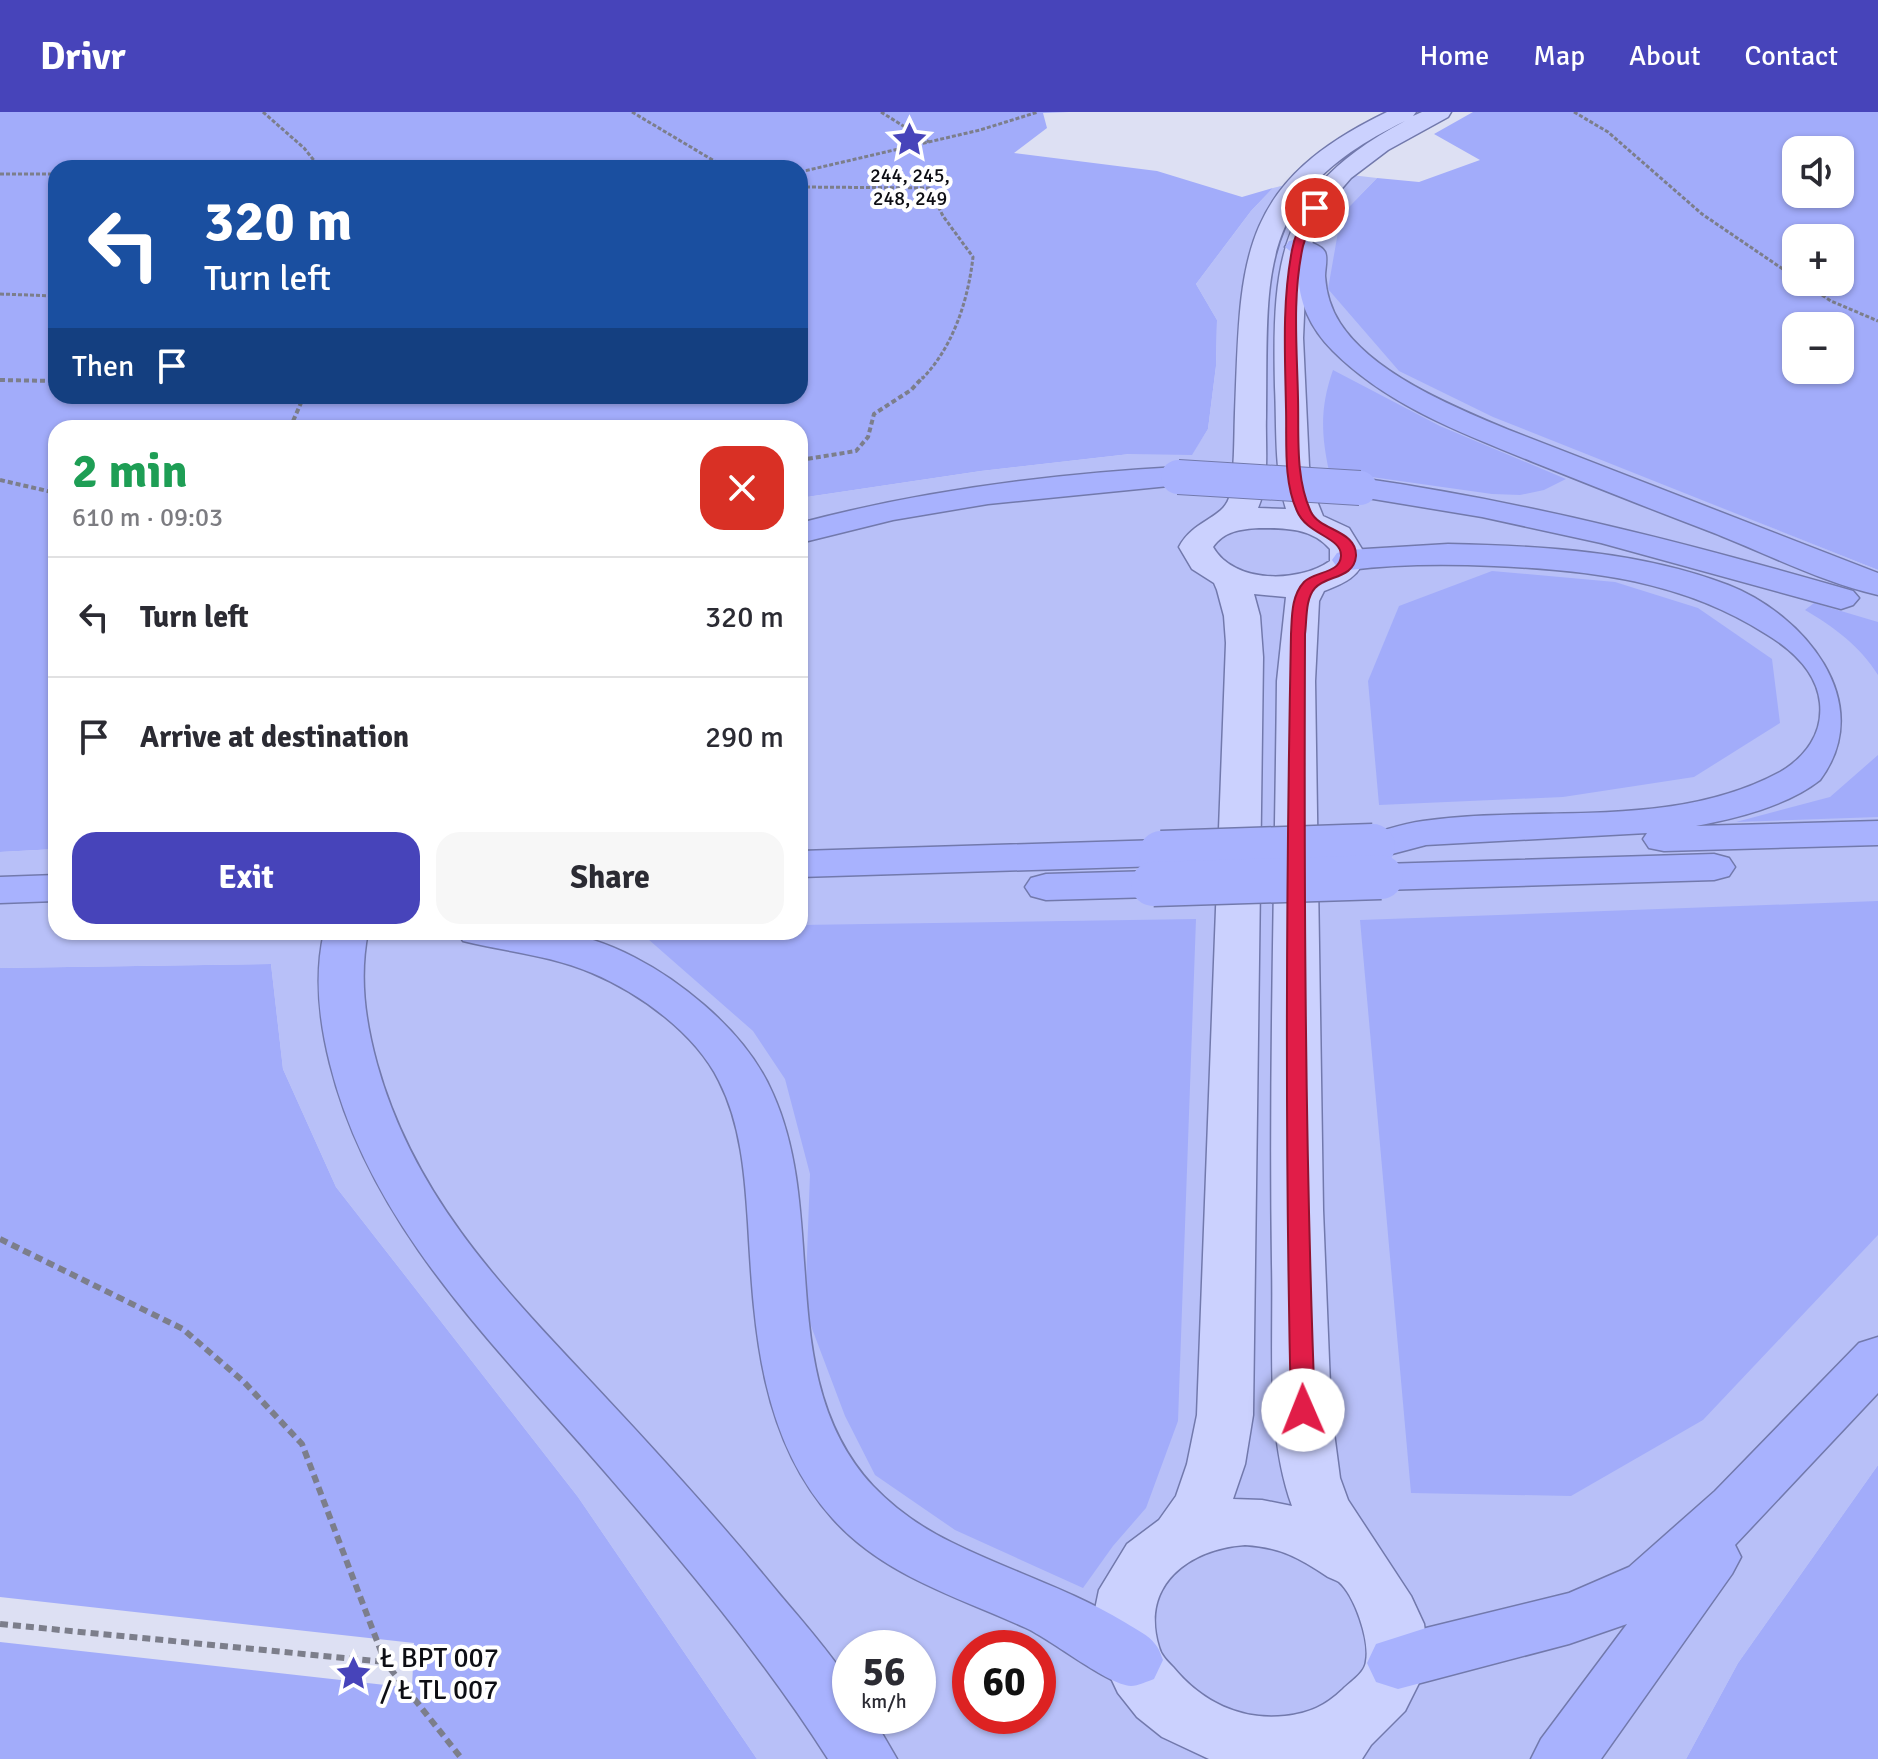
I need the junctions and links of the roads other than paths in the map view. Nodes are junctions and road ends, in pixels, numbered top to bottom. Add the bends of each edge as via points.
1 (1405, 112) edge
2 (1440, 112) edge
3 (1298, 247) junction
4 (1230, 521) junction
5 (1310, 523) junction
6 (808, 531) edge
7 (1330, 572) junction
8 (1228, 577) junction
9 (1878, 585) edge
10 (1878, 609) edge
11 (1878, 833) edge
12 (1377, 862) junction
13 (1878, 862) edge
14 (808, 864) edge
15 (1157, 868) junction
16 (48, 888) edge
17 (0, 890) edge
18 (808, 894) edge
19 (48, 918) edge
20 (0, 919) edge
21 (344, 940) edge
22 (530, 940) edge
23 (1878, 1357) edge
24 (1775, 1471) junction
25 (1181, 1536) junction
26 (1363, 1571) junction
27 (1132, 1660) junction
28 (1398, 1663) junction
29 (1188, 1736) edge
30 (1337, 1742) edge
31 (864, 1759) edge
32 (1564, 1759) edge

1 - 4 main road via 1329,156 1296,186 1272,222 1255,290 1249,473 1241,509
2 - 3 main road via 1358,160 1315,208
3 - 5 main road via 1290,302 1294,461 1298,496
3 - 9 highway via 1313,254 1314,305 1338,340 1410,394 1577,469
4 - 5 main road via 1270,517
4 - 8 main road via 1206,531 1196,547 1204,563
5 - 7 main road via 1341,539 1348,549
6 - 10 highway, bridge via 978,493 1178,477 1264,480 1447,500 1569,523
7 - 8 main road via 1260,585
7 - 12 highway via 1401,554 1567,559 1638,569 1744,605 1795,637 1830,675 1839,696 1834,740 1821,759 1792,781 1753,797 1612,824 1423,833
7 - 26 main road via 1301,601 1295,697 1303,1410 1311,1478 1322,1508
8 - 25 main road via 1241,601 1244,657 1225,1415 1207,1498
11 - 12 highway
12 - 13 highway
12 - 15 highway, bridge
14 - 15 highway
15 - 18 highway
16 - 17 highway
19 - 20 highway
21 - 31 highway via 341,1006 354,1077 384,1153 433,1238 771,1631
22 - 27 highway via 608,961 651,986 710,1036 742,1078 768,1158 780,1311 792,1383 800,1414 828,1470 872,1522 897,1542 967,1579 1055,1613
23 - 24 highway
24 - 28 highway via 1672,1569 1626,1598 1566,1621 1449,1646
24 - 32 highway
25 - 26 main road via 1211,1525 1276,1524 1328,1544
25 - 27 main road via 1137,1575 1126,1601 1124,1631
26 - 28 main road via 1393,1624
27 - 29 main road
28 - 30 main road via 1383,1692
29 - 30 main road via 1207,1731 1243,1742

